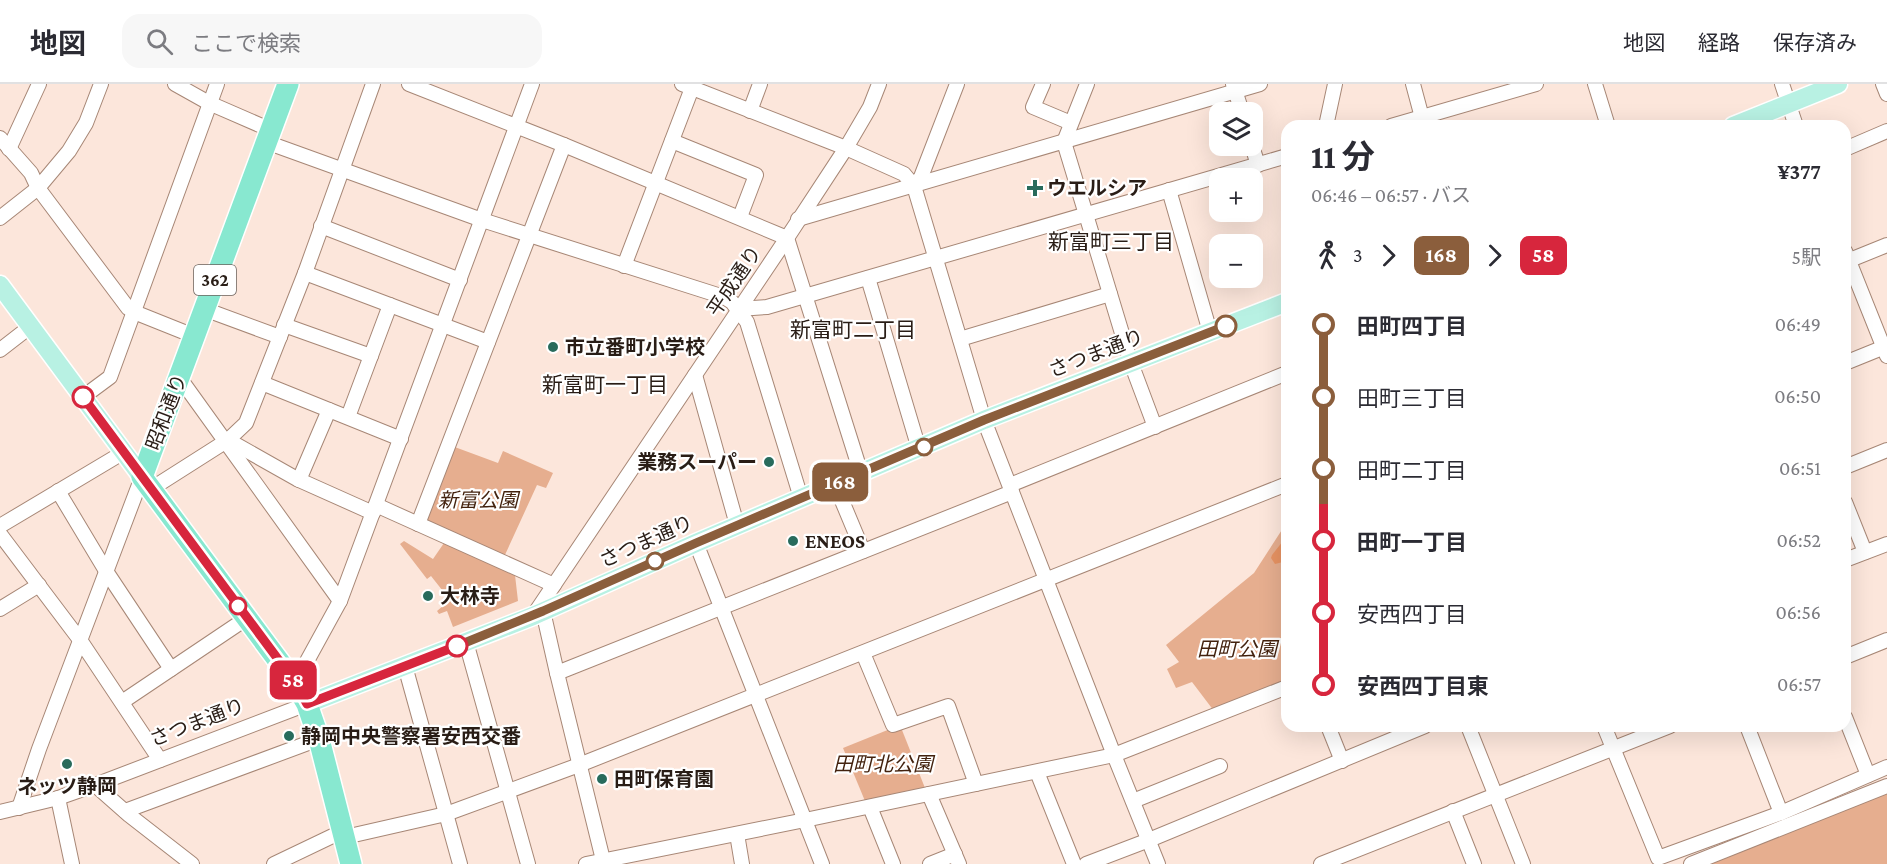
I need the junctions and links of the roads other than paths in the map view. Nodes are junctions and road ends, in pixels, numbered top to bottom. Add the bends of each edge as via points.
1 (39, 84) edge
2 (101, 84) edge
3 (175, 84) edge
4 (217, 84) edge
5 (288, 84) edge
6 (373, 84) edge
7 (409, 84) edge
8 (532, 84) edge
9 (760, 84) edge
10 (879, 84) edge
11 (957, 84) edge
12 (1042, 84) edge
13 (1087, 84) edge
14 (1260, 84) edge
15 (1335, 84) edge
16 (1413, 84) edge
17 (1536, 84) edge
18 (1595, 84) edge
19 (1782, 84) edge
20 (1838, 84) edge
21 (1883, 84) edge
22 (687, 86) edge
23 (1234, 88) edge
24 (1887, 94) edge
25 (209, 103) junction
26 (1788, 104) junction
27 (750, 111) junction
28 (1327, 120) edge
29 (1422, 120) edge
30 (1429, 120) edge
31 (1606, 120) edge
32 (1747, 120) edge
33 (1794, 120) edge
34 (1071, 123) junction
35 (517, 126) junction
36 (1887, 131) edge
37 (269, 136) junction
38 (672, 141) junction
39 (1064, 142) junction
40 (5, 143) edge
41 (564, 145) junction
42 (1851, 146) edge
43 (846, 148) junction
44 (1255, 156) edge
45 (1281, 158) edge
46 (1258, 165) junction
47 (342, 170) junction
48 (655, 183) junction
49 (914, 186) junction
50 (38, 188) junction
51 (1169, 190) junction
52 (1086, 215) junction
53 (740, 217) junction
54 (0, 218) edge
55 (798, 219) junction
56 (482, 220) junction
57 (321, 226) junction
58 (529, 236) junction
59 (787, 238) junction
60 (1887, 245) edge
61 (1851, 256) edge
62 (936, 258) junction
63 (624, 266) junction
64 (1851, 270) edge
65 (305, 273) junction
66 (868, 278) junction
67 (460, 280) junction
68 (0, 285) edge
69 (1110, 294) junction
70 (806, 296) junction
71 (1281, 304) edge
72 (390, 305) junction
73 (204, 309) junction
74 (738, 309) junction
75 (134, 312) junction
76 (443, 325) junction
77 (31, 326) junction
78 (282, 331) junction
79 (1210, 332) junction
80 (194, 336) junction
81 (960, 339) junction
82 (488, 342) junction
83 (0, 350) edge
84 (1886, 350) edge
85 (371, 356) junction
86 (1851, 361) edge
87 (1131, 363) junction
88 (694, 375) junction
89 (1281, 375) edge
90 (179, 377) junction
91 (262, 383) junction
92 (83, 397) junction
93 (329, 410) junction
94 (348, 417) junction
95 (984, 420) junction
96 (1155, 427) junction
97 (400, 440) junction
98 (226, 441) junction
99 (919, 449) junction
100 (1887, 450) edge
101 (124, 452) junction
102 (1851, 465) edge
103 (861, 473) junction
104 (299, 480) junction
105 (146, 483) junction
106 (835, 484) junction
107 (1281, 486) edge
108 (1011, 488) junction
109 (58, 491) junction
110 (801, 498) junction
111 (375, 509) junction
112 (1851, 516) edge
113 (418, 524) junction
114 (737, 525) junction
115 (0, 526) edge
116 (0, 534) edge
117 (696, 543) junction
118 (1887, 544) edge
119 (863, 551) junction
120 (1865, 552) junction
121 (1851, 558) edge
122 (106, 571) junction
123 (1046, 579) junction
124 (39, 585) junction
125 (554, 585) junction
126 (340, 601) junction
127 (722, 607) junction
128 (0, 609) edge
129 (538, 613) junction
130 (247, 618) junction
131 (80, 640) junction
132 (1887, 640) edge
133 (466, 642) junction
134 (863, 653) junction
135 (1851, 655) edge
136 (405, 666) junction
137 (171, 669) junction
138 (556, 673) junction
139 (295, 682) junction
140 (1281, 689) edge
141 (755, 695) junction
142 (122, 702) junction
143 (307, 704) junction
144 (1330, 732) edge
145 (1412, 732) edge
146 (1471, 732) edge
147 (1606, 732) edge
148 (1654, 732) edge
149 (1749, 732) edge
150 (1851, 732) edge
151 (319, 739) junction
152 (1613, 748) junction
153 (1114, 755) junction
154 (160, 760) junction
155 (1342, 761) junction
156 (579, 765) junction
157 (1220, 766) dead end
158 (1887, 767) edge
159 (1037, 772) junction
160 (1868, 775) junction
161 (976, 784) junction
162 (95, 785) junction
163 (1887, 786) edge
164 (508, 792) junction
165 (929, 794) junction
166 (1497, 794) junction
167 (58, 798) junction
168 (1133, 801) junction
169 (870, 807) junction
170 (19, 808) junction
171 (125, 811) junction
172 (0, 812) edge
173 (1453, 812) junction
174 (1781, 813) junction
175 (446, 814) junction
176 (805, 820) junction
177 (344, 834) junction
178 (737, 834) junction
179 (1149, 840) junction
180 (1356, 857) edge
181 (957, 859) edge
182 (603, 862) edge
183 (72, 864) edge
184 (192, 864) edge
185 (274, 864) edge
186 (351, 864) edge
187 (460, 864) edge
188 (528, 864) edge
189 (586, 864) edge
190 (742, 864) edge
191 (822, 864) edge
192 (893, 864) edge
193 (930, 864) edge
194 (1074, 864) edge
195 (1086, 864) edge
196 (1158, 864) edge
197 (1321, 864) edge
198 (1474, 864) edge
199 (1523, 864) edge
200 (1691, 864) edge

1 - 40 street
2 - 50 street via 86,123
3 - 25 street
4 - 25 street
5 - 37 highway, 昭和通り / 362
6 - 47 street
7 - 35 street
8 - 35 street
9 - 27 street
10 - 43 street, 平成通り
11 - 49 street
12 - 34 street via 1033,106
13 - 34 street
14 - 23 street
15 - 28 street
16 - 29 street
17 - 30 street
18 - 31 street
19 - 26 street
20 - 26 main road
21 - 24 street
22 - 27 street
22 - 38 street
23 - 39 street
25 - 37 street
25 - 75 street
26 - 32 main road
26 - 33 street
27 - 43 street
34 - 39 street
35 - 41 street
35 - 56 street
36 - 42 street
37 - 47 street
37 - 73 highway, 昭和通り / 362
38 - 48 street
38 - 53 street via 756,175
39 - 49 street
39 - 52 street
40 - 50 street via 31,173
41 - 48 street
41 - 58 street
43 - 49 street via 904,174
43 - 55 street, 平成通り
44 - 46 street
45 - 46 street
46 - 51 street
47 - 56 street
47 - 57 street
48 - 53 street
48 - 63 street
49 - 55 street
49 - 62 street
50 - 54 street
50 - 75 street
51 - 52 street
51 - 79 street
52 - 62 street
52 - 69 street
53 - 59 street
55 - 59 street, 平成通り
56 - 58 street
56 - 67 street
57 - 65 street
57 - 67 street
58 - 63 street
58 - 82 street
59 - 70 street
59 - 74 street, 平成通り
60 - 61 street
62 - 66 street
62 - 81 street
63 - 74 street via 724,297
64 - 84 street
65 - 72 street
65 - 78 street
66 - 70 street
66 - 99 street
67 - 76 street
68 - 77 main road
69 - 81 street
69 - 87 street
70 - 74 street via 767,307
70 - 103 street
71 - 79 main road, さつま通り
72 - 76 street
72 - 85 street
73 - 78 street
73 - 80 highway, 昭和通り / 362
74 - 88 street, 平成通り
74 - 110 street via 747,322
75 - 80 street
75 - 92 street via 110,377
76 - 82 street
76 - 97 street
77 - 83 street
77 - 92 main road
78 - 85 street
78 - 91 street
79 - 87 main road, さつま通り
80 - 90 highway, 昭和通り / 362
81 - 95 street
82 - 113 street
84 - 86 street
85 - 94 street
87 - 95 main road, さつま通り
87 - 96 street
88 - 114 street
88 - 125 street, 平成通り
89 - 96 street
90 - 98 street
90 - 105 highway, 昭和通り / 362
91 - 93 street
91 - 98 street via 246,423
92 - 101 main road
93 - 94 street
93 - 104 street
94 - 97 street
95 - 99 main road, さつま通り
95 - 108 street
96 - 108 street
97 - 111 street
98 - 104 street
98 - 105 street
98 - 126 street
99 - 103 main road, さつま通り
100 - 102 street
101 - 105 main road
101 - 109 street
103 - 106 main road, さつま通り
104 - 111 street
105 - 122 street, 昭和通り
105 - 130 main road
106 - 110 main road, さつま通り
106 - 119 street
107 - 123 street
108 - 119 street
108 - 123 street
109 - 115 street
109 - 122 street
110 - 114 main road, さつま通り
111 - 113 street
111 - 126 street
112 - 120 street
113 - 125 street
114 - 117 main road, さつま通り
116 - 124 street
117 - 127 street
117 - 129 main road, さつま通り
118 - 120 street
119 - 127 street
120 - 121 street
122 - 131 street, 昭和通り
122 - 137 street
123 - 134 street
123 - 153 street
124 - 128 street
124 - 131 street
125 - 129 street, 平成通り
126 - 139 street
127 - 138 street
127 - 141 street
129 - 133 main road, さつま通り
129 - 138 street
130 - 137 street
130 - 139 main road
131 - 142 street
131 - 170 street, 昭和通り
132 - 135 street
133 - 136 main road, さつま通り
133 - 164 street
134 - 141 street
134 - 161 street via 893,725 948,706
136 - 143 main road, さつま通り
136 - 175 street
137 - 142 street
138 - 156 street
139 - 143 main road
140 - 153 street
141 - 156 street
141 - 176 street
142 - 154 street
143 - 151 highway
143 - 154 street, さつま通り
144 - 155 street
145 - 155 street
146 - 166 street
147 - 152 street
148 - 152 street
149 - 174 street
150 - 160 street
151 - 171 street
151 - 177 highway
152 - 166 street
152 - 174 street via 1658,858
153 - 159 street
153 - 168 street
154 - 162 street, さつま通り
155 - 179 street
156 - 164 street
156 - 182 street
157 - 168 street
158 - 160 street
159 - 161 street
159 - 194 street
160 - 174 street
161 - 165 street
162 - 167 street, さつま通り
162 - 171 street
163 - 200 street
164 - 175 street
164 - 188 street
165 - 169 street
165 - 181 street
166 - 173 street
166 - 199 street
167 - 170 street, さつま通り
167 - 183 street
168 - 179 street
169 - 176 street
169 - 192 street
170 - 172 street, さつま通り
171 - 184 street
173 - 180 street
173 - 198 street
175 - 177 street
175 - 187 street
176 - 178 street
176 - 191 street
177 - 185 street
177 - 186 highway
178 - 182 street
178 - 190 street
179 - 195 street
179 - 196 street
180 - 197 street
181 - 193 street
182 - 189 street

